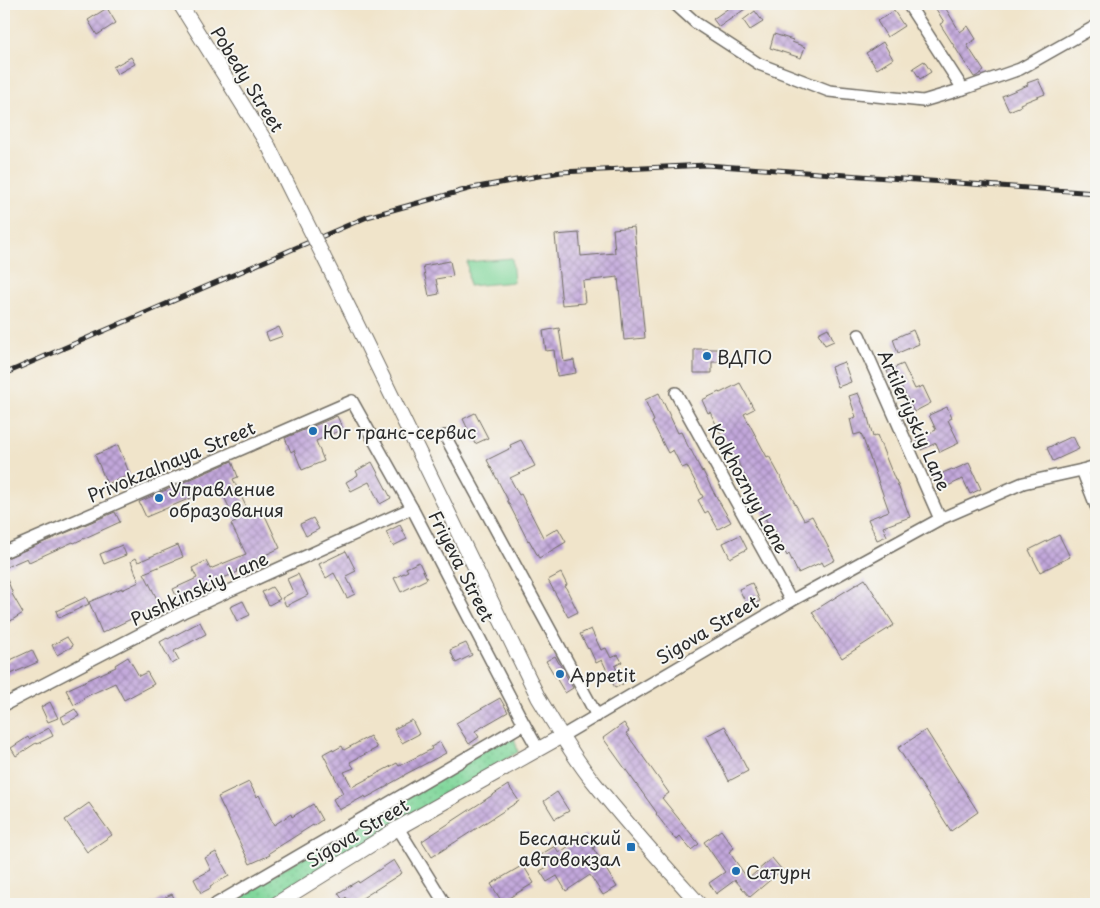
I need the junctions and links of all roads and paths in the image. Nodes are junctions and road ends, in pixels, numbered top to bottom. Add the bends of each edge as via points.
1 (180, 4) edge
2 (675, 4) edge
3 (908, 4) edge
4 (1096, 26) edge
5 (963, 90) junction
6 (859, 335) dead end
7 (676, 393) dead end
8 (352, 401) joint
9 (445, 436) dead end
10 (1096, 466) edge
11 (1082, 470) junction
12 (1096, 506) edge
13 (412, 508) junction
14 (940, 518) junction
15 (4, 552) edge
16 (791, 601) junction
17 (4, 705) edge
18 (597, 716) junction
19 (524, 724) junction
20 (562, 736) junction
21 (538, 749) junction
22 (398, 828) junction
23 (216, 904) edge
24 (276, 904) edge
25 (445, 904) edge
26 (699, 904) edge

1 - 20 main road, Pobedy Street, bridge via 269,147 534,688
2 - 5 street via 696,23 759,64 829,91 923,100
3 - 5 street
4 - 5 street via 1020,69
6 - 14 street, Artileriyskiy Lane
7 - 16 street, Kolkhoznyy Lane
8 - 13 street, Friyeva Street
8 - 15 street, Privokzalnaya Street
9 - 18 street
10 - 11 street, Sigova Street
11 - 12 street
11 - 14 street, Sigova Street via 1023,483
13 - 17 street, Pushkinskiy Lane via 183,612
13 - 19 street, Friyeva Street
14 - 16 street, Sigova Street
16 - 18 street, Sigova Street
18 - 20 street, Sigova Street
19 - 21 street, Friyeva Street
19 - 23 street, Sigova Street
20 - 21 main road, Sigova Street
20 - 26 main road, Pobedy Street via 591,779
21 - 22 main road, Sigova Street
22 - 24 main road, Sigova Street
22 - 25 street

